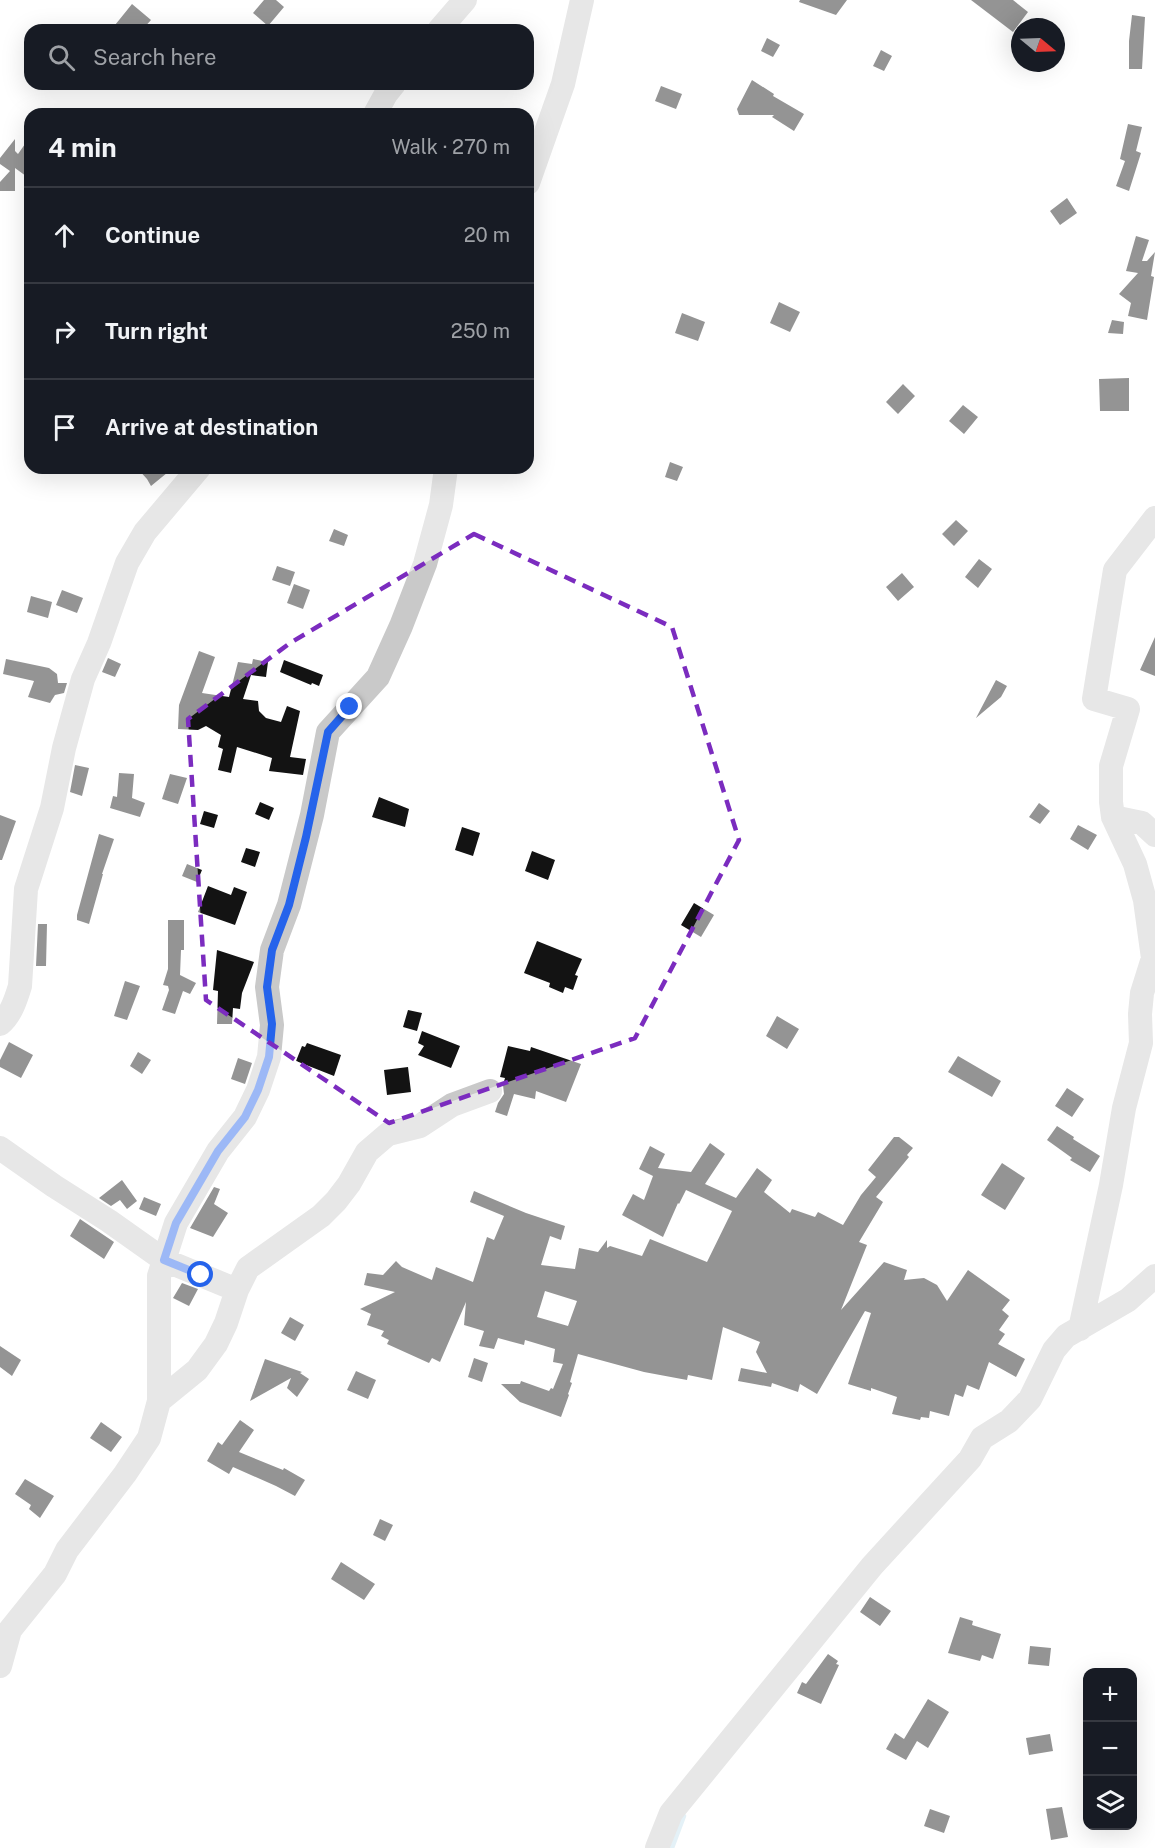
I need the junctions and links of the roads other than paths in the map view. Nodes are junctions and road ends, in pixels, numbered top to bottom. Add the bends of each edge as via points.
1 (465, 0) edge
2 (582, 0) edge
3 (445, 24) edge
4 (389, 90) edge
5 (378, 108) edge
6 (534, 166) edge
7 (194, 474) edge
8 (445, 474) edge
9 (1155, 518) edge
10 (1113, 817) junction
11 (1155, 835) edge
12 (0, 1024) edge
13 (490, 1091) dead end
14 (0, 1148) edge
15 (164, 1260) junction
16 (1155, 1276) edge
17 (237, 1290) junction
18 (1080, 1329) junction
19 (159, 1401) junction
20 (0, 1666) edge
21 (657, 1848) edge

1 - 3 street
2 - 6 street via 563,84
4 - 5 street
7 - 12 street via 146,532 127,563 83,679 52,808 26,889 20,986
8 - 15 street via 425,564 397,636 378,677 328,732 304,849 272,950 267,987 272,1024 269,1057 258,1090 245,1117 218,1151 176,1223
9 - 10 street via 1115,570 1094,699 1128,709 1111,766
10 - 11 street via 1142,823
10 - 18 street via 1136,864 1153,958 1142,993 1141,1043 1124,1108 1112,1185
13 - 17 street via 452,1105 420,1126 388,1134 367,1152 336,1201 249,1268
14 - 15 street
15 - 17 street
15 - 19 street via 158,1304
16 - 18 street via 1128,1300
17 - 19 street via 216,1344 197,1370
18 - 21 street via 1066,1336 1054,1350 1030,1399 1009,1421 982,1438 970,1459 826,1621 671,1813
19 - 20 street via 149,1438 67,1550 55,1574 10,1630

